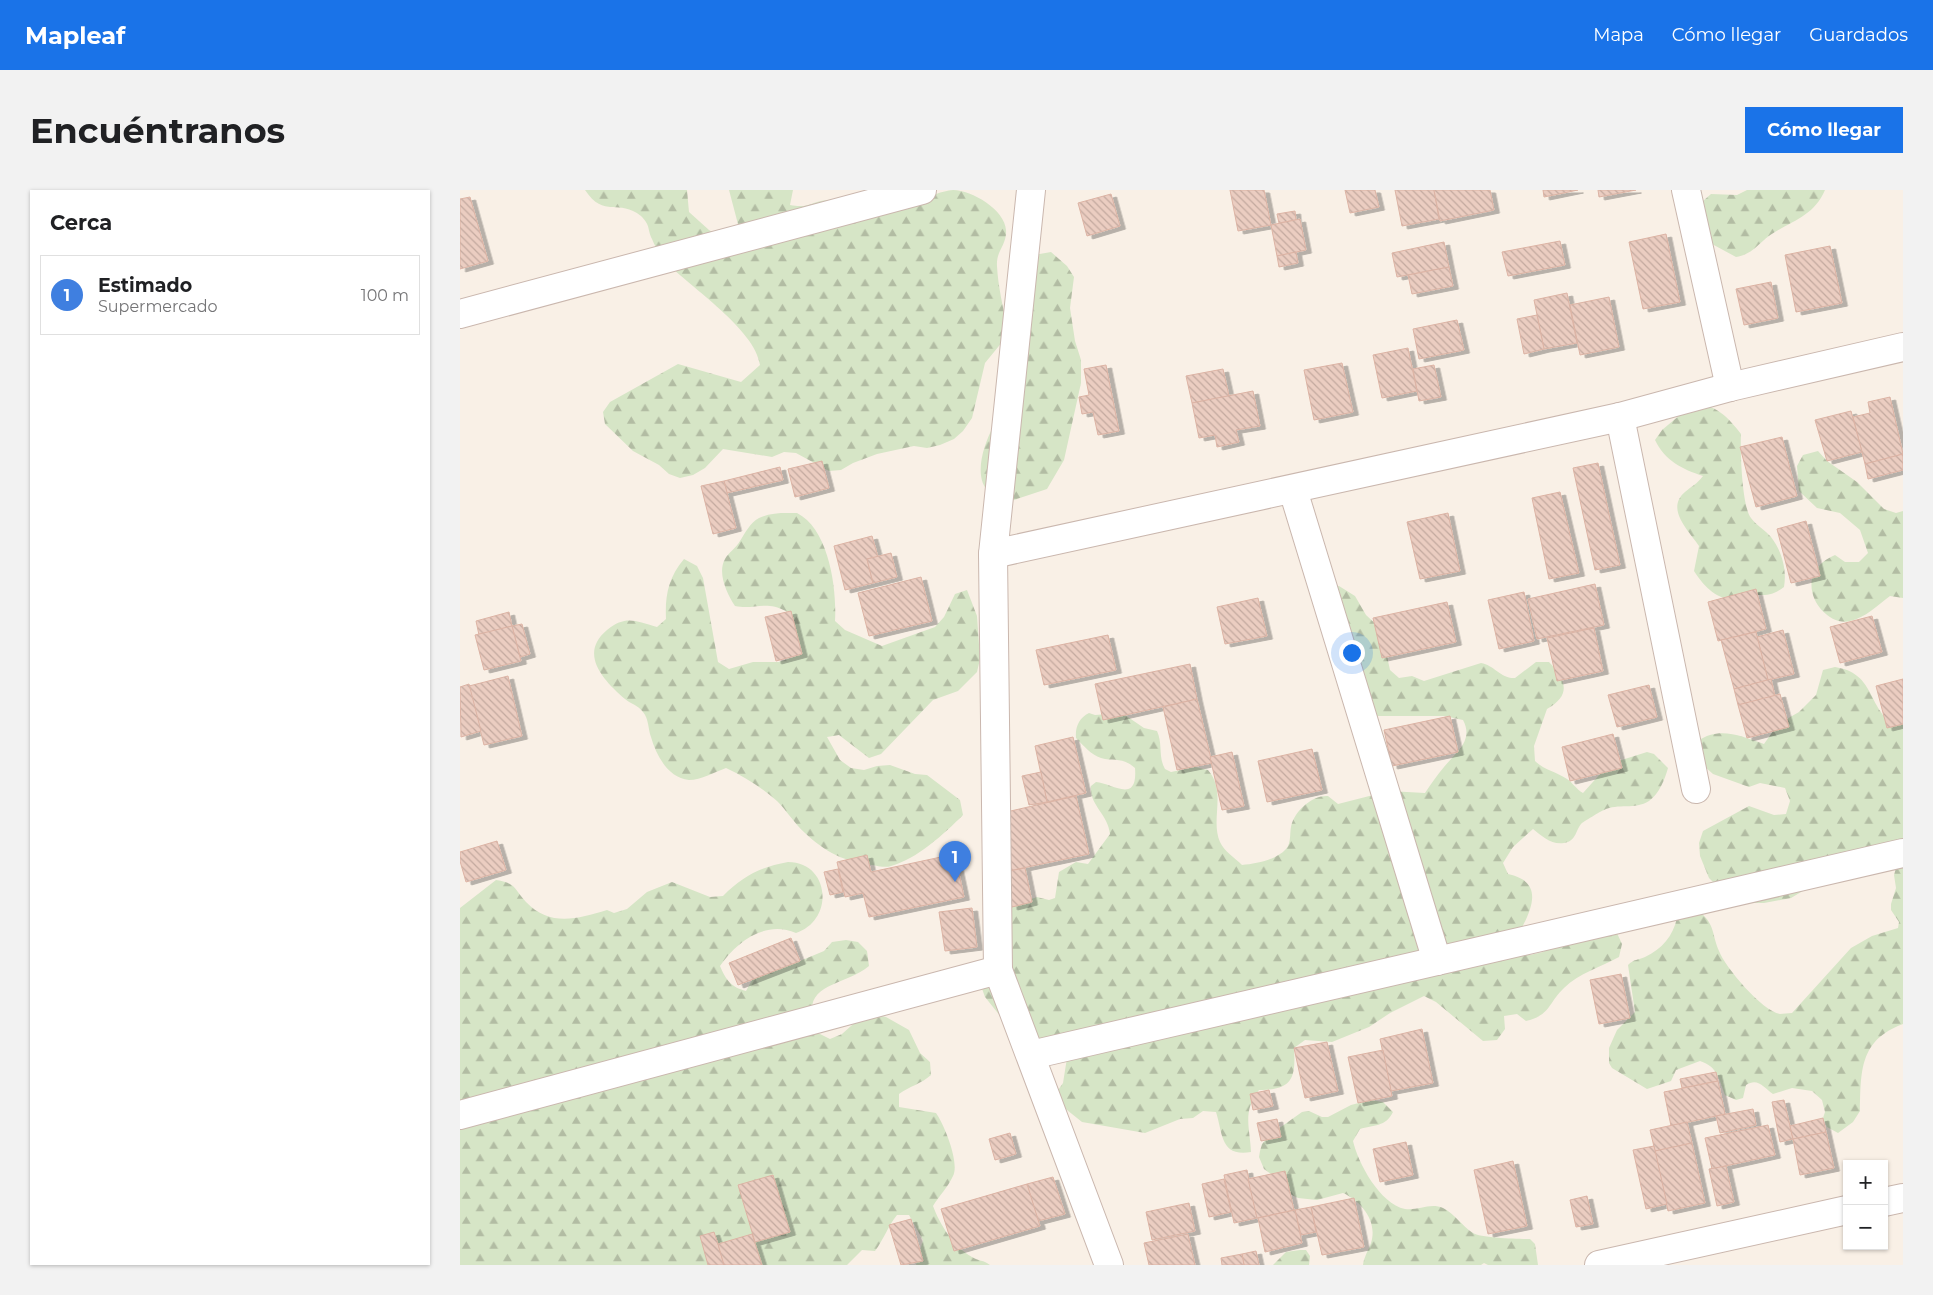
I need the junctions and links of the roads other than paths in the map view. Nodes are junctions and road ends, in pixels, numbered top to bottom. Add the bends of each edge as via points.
1 (922, 190) edge
2 (1031, 190) edge
3 (1686, 190) edge
4 (460, 314) edge
5 (1903, 348) edge
6 (1730, 387) junction
7 (1620, 417) junction
8 (1293, 490) junction
9 (993, 554) junction
10 (1696, 789) dead end
11 (1903, 853) edge
12 (1438, 961) junction
13 (998, 970) junction
14 (1031, 1055) junction
15 (460, 1115) edge
16 (1903, 1198) edge
17 (1888, 1201) edge
18 (1843, 1211) edge
19 (1700, 1254) edge
20 (1109, 1265) edge
21 (1599, 1265) edge

1 - 4 street
2 - 9 street
3 - 6 street
5 - 6 street
6 - 7 street
7 - 8 street
7 - 10 street
8 - 9 street
8 - 12 street
9 - 13 street
11 - 12 street
12 - 14 street
13 - 14 street
13 - 15 street
14 - 20 street
16 - 17 street
18 - 19 street
19 - 21 street

